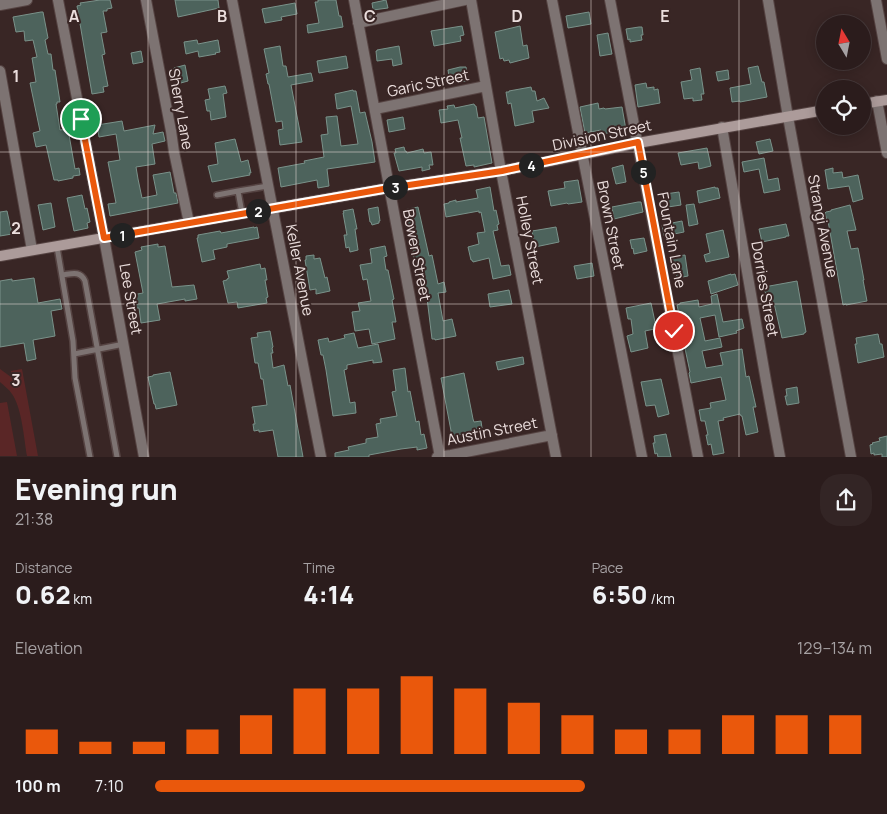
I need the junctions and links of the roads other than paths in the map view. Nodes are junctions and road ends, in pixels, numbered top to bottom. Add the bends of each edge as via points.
1 (27, 0) edge
2 (58, 0) edge
3 (146, 0) edge
4 (232, 0) edge
5 (354, 0) edge
6 (465, 0) edge
7 (471, 0) edge
8 (552, 0) edge
9 (610, 0) edge
10 (768, 0) edge
11 (876, 0) edge
12 (0, 5) edge
13 (358, 23) junction
14 (887, 59) edge
15 (0, 71) edge
16 (486, 86) junction
17 (882, 100) edge
18 (375, 109) junction
19 (816, 112) edge
20 (788, 117) junction
21 (722, 127) junction
22 (638, 142) junction
23 (887, 153) edge
24 (582, 154) junction
25 (502, 171) junction
26 (268, 186) junction
27 (389, 188) junction
28 (238, 191) junction
29 (217, 195) dead end
30 (272, 208) junction
31 (242, 213) junction
32 (189, 223) junction
33 (104, 238) junction
34 (57, 246) junction
35 (32, 250) junction
36 (0, 256) edge
37 (62, 275) junction
38 (124, 344) junction
39 (98, 349) junction
40 (74, 354) junction
41 (552, 435) junction
42 (90, 456) edge
43 (117, 456) edge
44 (144, 456) edge
45 (321, 456) edge
46 (439, 456) edge
47 (556, 456) edge
48 (642, 456) edge
49 (698, 456) edge
50 (780, 456) edge
51 (851, 456) edge

1 - 12 street
2 - 33 street, Lee Street
3 - 32 street, Sherry Lane
4 - 26 street, Keller Avenue
5 - 13 street, Bowen Street
6 - 13 street
7 - 16 street, Holley Street
8 - 24 street, Brown Street
9 - 22 street, Fountain Lane
10 - 20 street, Strangi Avenue
11 - 14 street
13 - 18 street, Bowen Street
15 - 35 street
16 - 18 street, Garic Street
16 - 25 street, Holley Street
17 - 23 street
18 - 27 street, Bowen Street
19 - 20 main road, Division Street
20 - 21 main road, Division Street
20 - 51 street, Strangi Avenue
21 - 22 main road, Division Street
21 - 50 street, Dorries Street
22 - 24 main road, Division Street
22 - 49 street, Fountain Lane
24 - 25 main road, Division Street
24 - 48 street, Brown Street
25 - 27 main road, Division Street
25 - 41 street, Holley Street
26 - 28 lane
26 - 30 street, Keller Avenue
27 - 30 main road, Division Street
27 - 46 street, Bowen Street
28 - 29 lane
28 - 31 lane
30 - 31 main road, Division Street
30 - 45 street, Keller Avenue
31 - 32 main road, Division Street
32 - 33 main road, Division Street
33 - 34 main road, Division Street
33 - 38 street, Lee Street
34 - 35 main road, Division Street
34 - 37 lane
35 - 36 main road, Division Street
37 - 39 lane via 76,273 84,277
37 - 40 lane
38 - 39 lane
38 - 44 street, Lee Street
39 - 40 lane
39 - 43 lane
40 - 42 lane via 75,378
41 - 46 street, Austin Street
41 - 47 street, Holley Street

